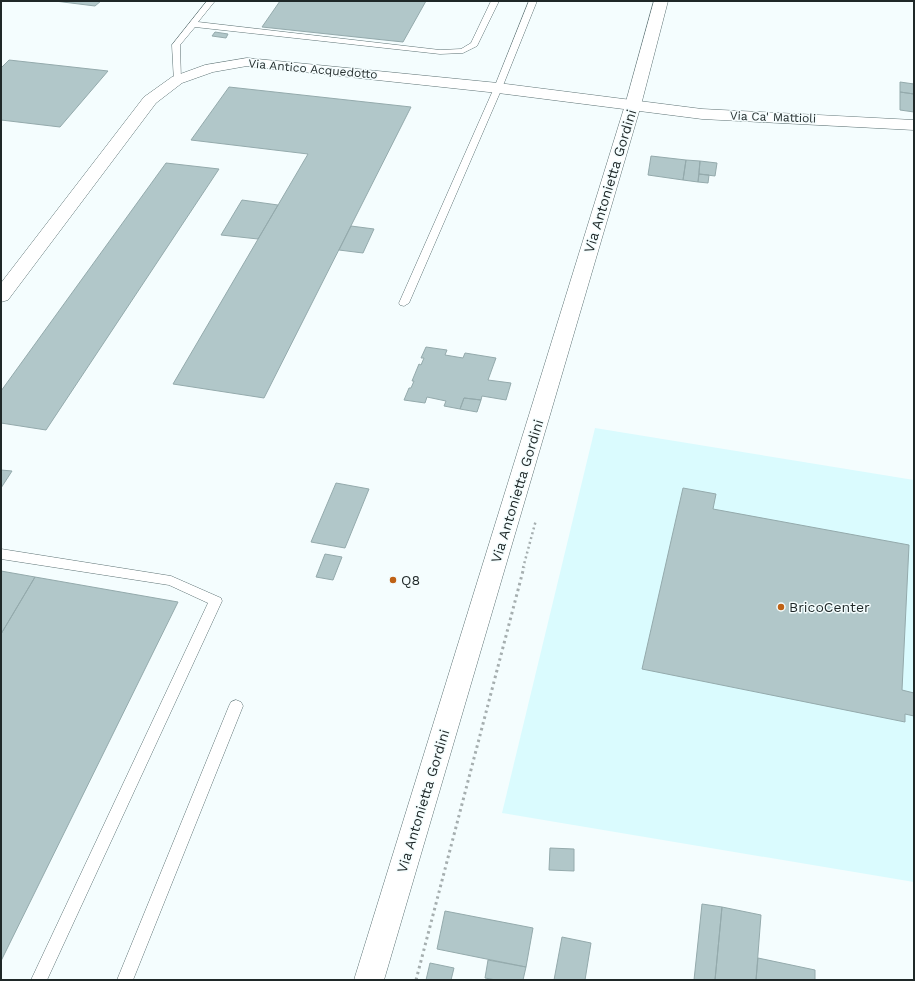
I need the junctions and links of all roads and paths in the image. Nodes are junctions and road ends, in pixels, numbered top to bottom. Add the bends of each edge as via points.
1 (211, 1) edge
2 (495, 1) edge
3 (533, 1) edge
4 (661, 1) edge
5 (193, 24) junction
6 (177, 80) junction
7 (498, 88) junction
8 (633, 105) junction
9 (914, 125) edge
10 (1, 296) edge
11 (404, 303) dead end
12 (1, 554) edge
13 (236, 706) dead end
14 (39, 980) edge
15 (125, 980) edge
16 (369, 980) edge

1 - 5 lane
2 - 5 lane via 474,44 463,51 440,52
3 - 7 lane
4 - 8 street, Via Antonietta Gordini
5 - 6 lane via 176,45
6 - 7 street, Via Antico Acquedotto via 210,68 247,62
6 - 10 street, Via Antico Acquedotto via 150,100
7 - 8 street, Via Antico Acquedotto
7 - 11 lane
8 - 9 street, Via Ca' Mattioli via 702,114
8 - 16 street, Via Antonietta Gordini
12 - 14 lane via 171,581 216,601
13 - 15 lane

